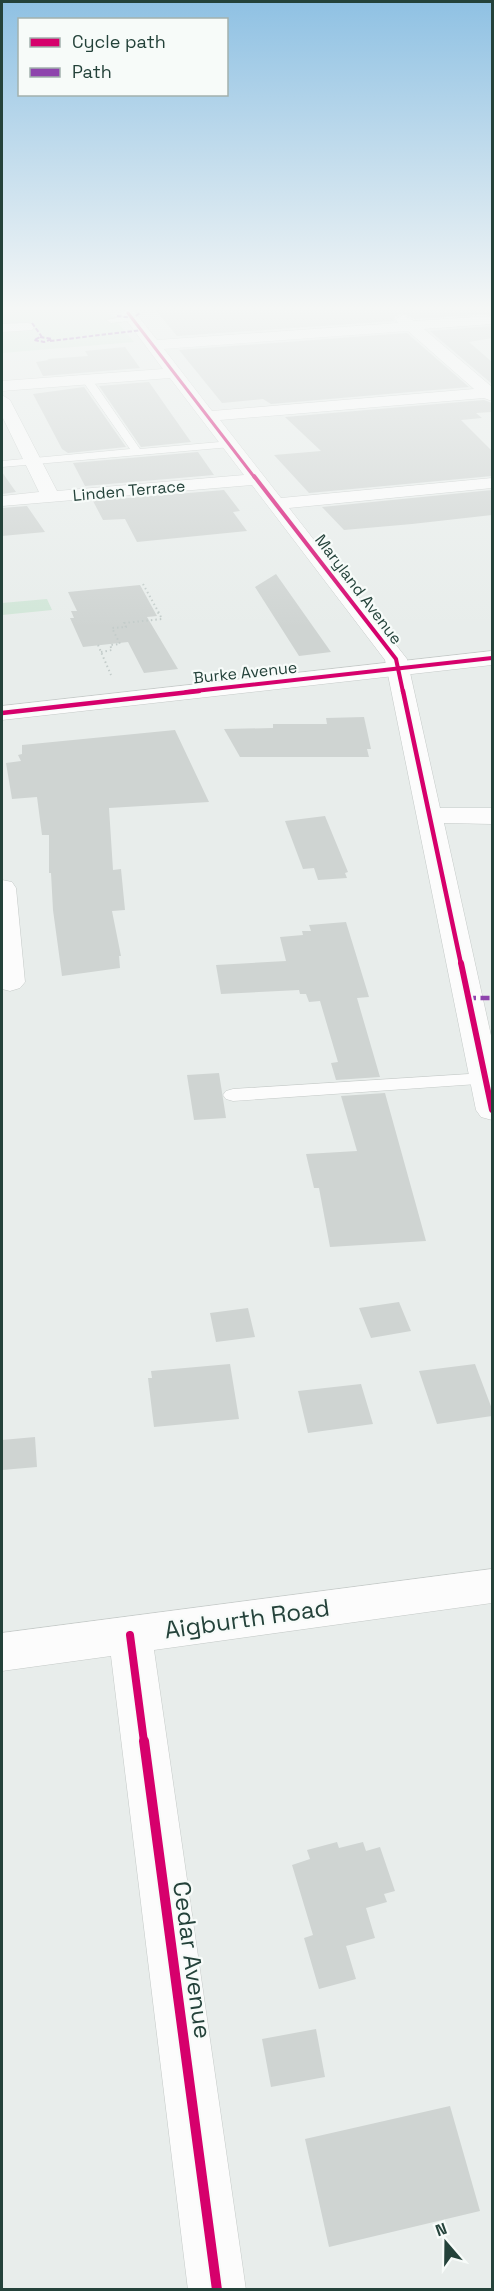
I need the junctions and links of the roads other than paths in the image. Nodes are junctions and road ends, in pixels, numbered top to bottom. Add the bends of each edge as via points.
1 (9, 414) edge
2 (111, 414) edge
3 (235, 414) edge
4 (209, 416) joint
5 (231, 444) junction
6 (137, 452) junction
7 (33, 461) junction
8 (2, 464) edge
9 (257, 479) junction
10 (492, 483) edge
11 (51, 497) junction
12 (2, 501) edge
13 (276, 504) junction
14 (492, 658) edge
15 (398, 668) junction
16 (2, 713) edge
17 (428, 815) junction
18 (492, 816) edge
19 (2, 888) edge
20 (10, 982) dead end
21 (485, 1079) junction
22 (233, 1095) dead end
23 (492, 1110) edge
24 (492, 1586) edge
25 (130, 1635) junction
26 (2, 1652) edge
27 (216, 2289) edge

1 - 7 street
2 - 6 lane
3 - 4 street
4 - 5 street, Maryland Avenue
5 - 6 lane
5 - 9 street, Maryland Avenue
6 - 7 lane
7 - 8 lane
7 - 11 street
9 - 11 street, Linden Terrace
9 - 13 street, Maryland Avenue
10 - 13 street
11 - 12 street, Linden Terrace
13 - 15 street, Maryland Avenue via 396,660
14 - 15 street, Burke Avenue
15 - 16 street, Burke Avenue
15 - 17 street, Maryland Avenue
17 - 18 street
17 - 21 street, Maryland Avenue
19 - 20 street
21 - 22 lane
21 - 23 street, Maryland Avenue
24 - 25 street, Aigburth Road
25 - 26 street, Aigburth Road
25 - 27 street, Cedar Avenue

